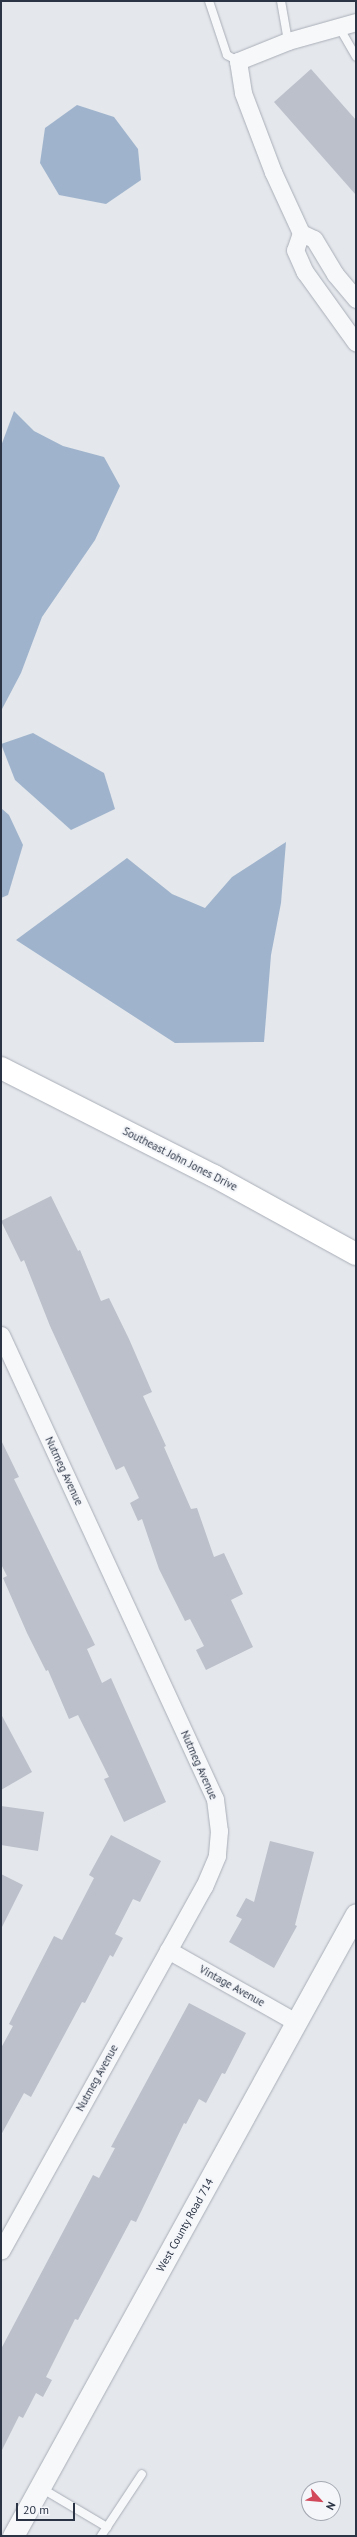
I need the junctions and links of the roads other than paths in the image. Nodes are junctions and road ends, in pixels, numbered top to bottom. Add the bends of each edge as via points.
1 (209, 1) edge
2 (281, 1) edge
3 (356, 22) edge
4 (339, 27) junction
5 (288, 41) junction
6 (356, 56) edge
7 (238, 61) junction
8 (301, 233) junction
9 (356, 299) edge
10 (356, 343) edge
11 (1, 1068) edge
12 (354, 1249) edge
13 (1, 1335) edge
14 (356, 1914) edge
15 (168, 1950) junction
16 (296, 2022) junction
17 (1, 2250) edge
18 (142, 2474) dead end
19 (40, 2487) junction
20 (107, 2527) junction
21 (13, 2536) edge
22 (101, 2536) edge

1 - 7 lane via 227,55
2 - 5 lane
3 - 4 street
4 - 5 street
4 - 6 lane
5 - 7 street
7 - 8 street via 243,93 273,172
8 - 9 street via 314,239 335,274
8 - 10 street via 295,250 305,272
11 - 12 main road, Southeast John Jones Drive
13 - 15 street, Nutmeg Avenue via 215,1799 219,1831 217,1856
14 - 16 street, West County Road 714
15 - 16 street, Vintage Avenue
15 - 17 street, Nutmeg Avenue
16 - 19 street, West County Road 714
18 - 20 lane
19 - 20 lane
19 - 21 street, West County Road 714
20 - 22 lane

